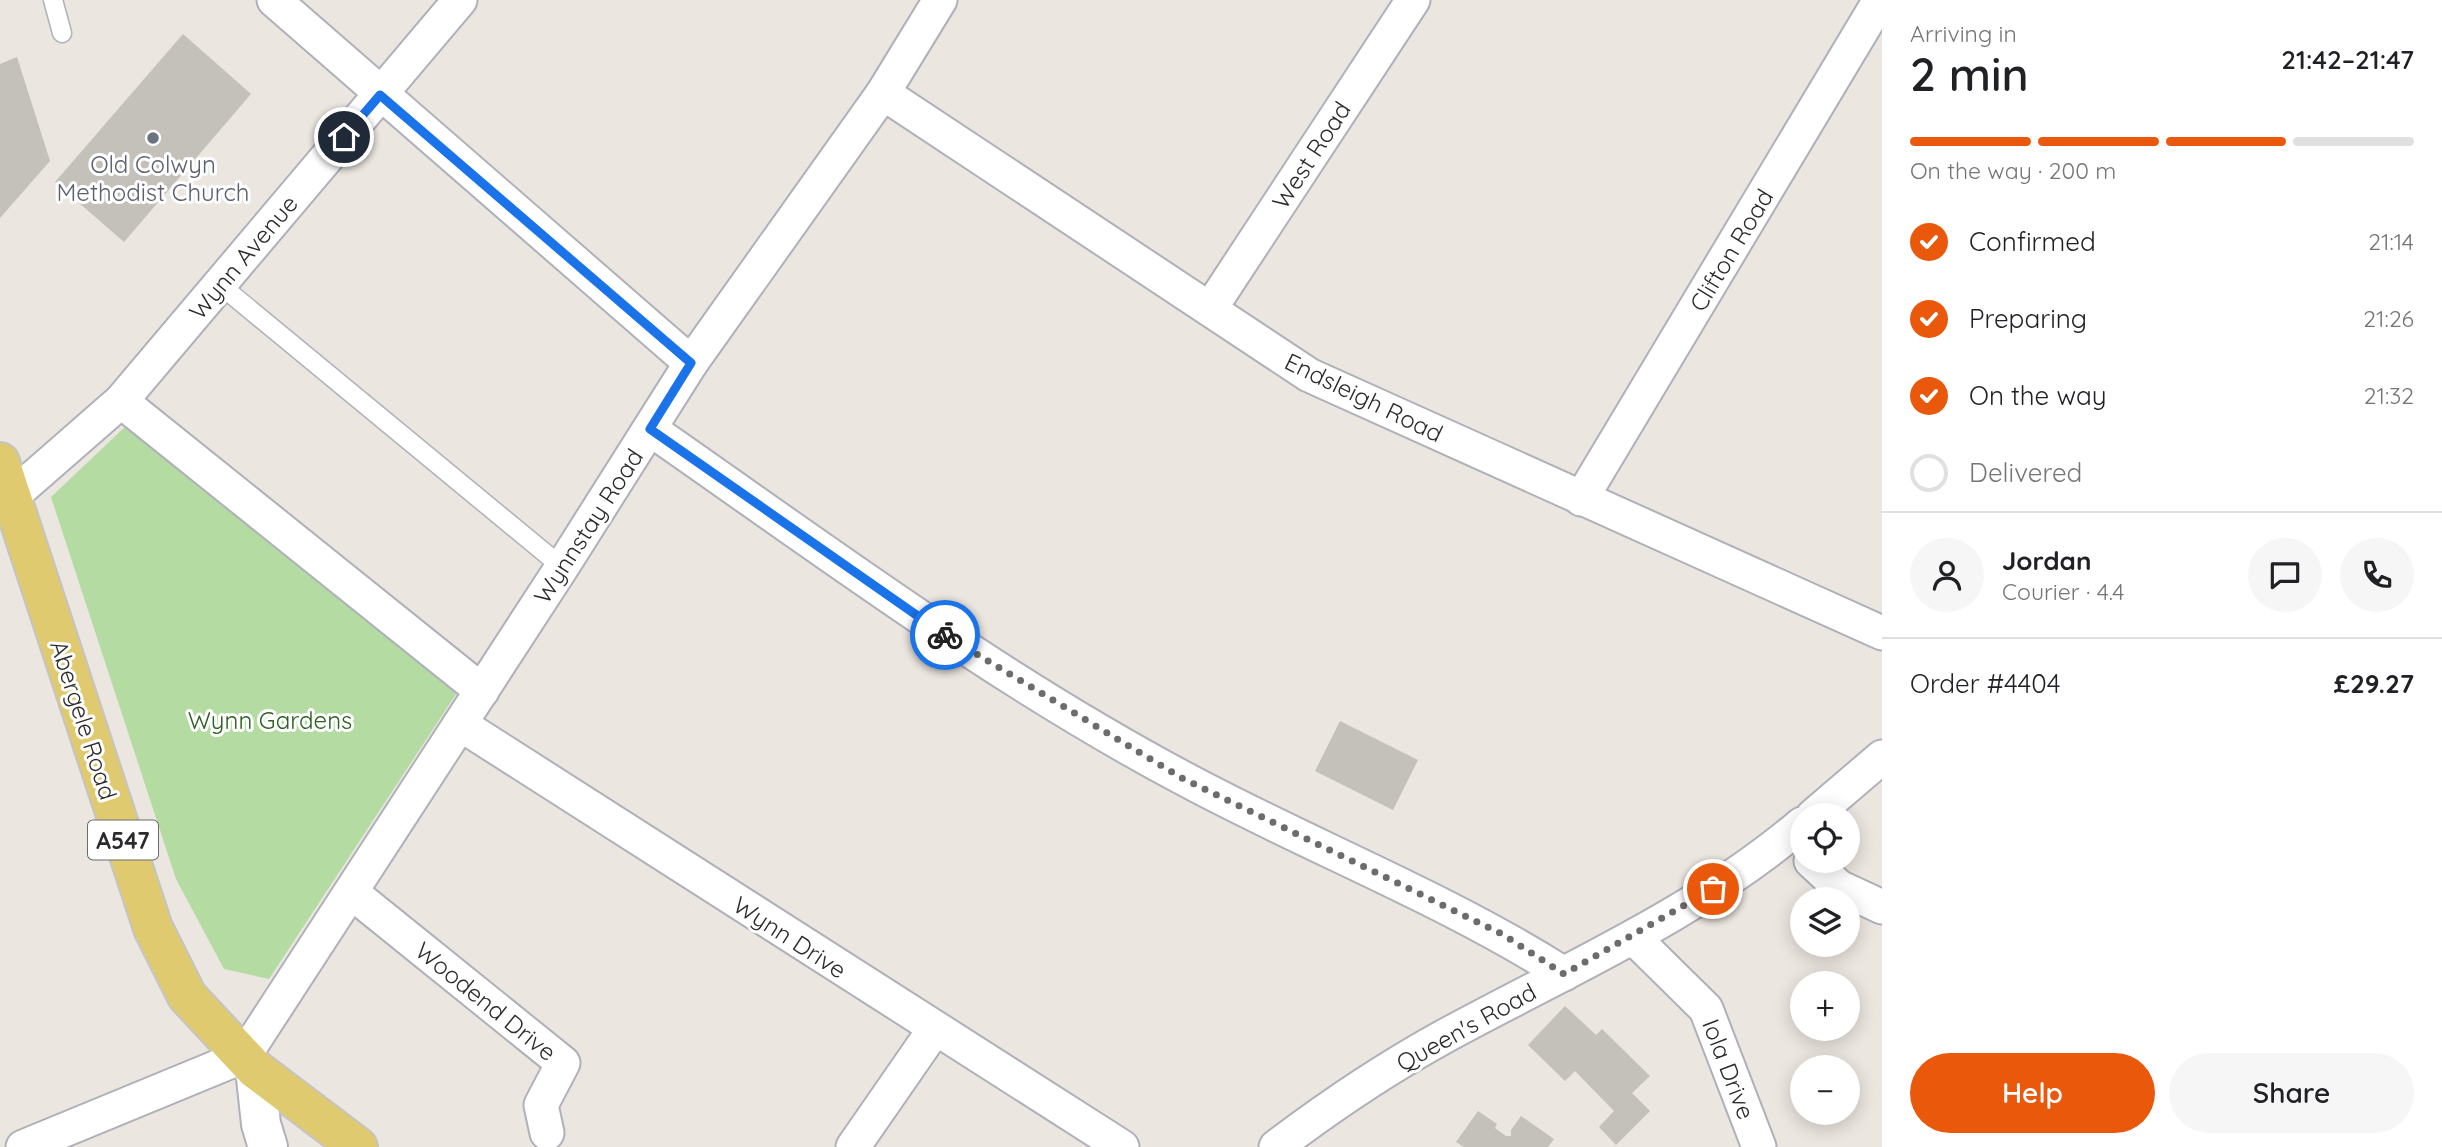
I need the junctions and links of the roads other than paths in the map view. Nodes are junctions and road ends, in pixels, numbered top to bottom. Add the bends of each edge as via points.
1 (53, 0) edge
2 (275, 0) edge
3 (460, 0) edge
4 (940, 0) edge
5 (1413, 0) edge
6 (1880, 0) edge
7 (62, 33) dead end
8 (883, 93) junction
9 (380, 95) junction
10 (219, 284) junction
11 (1210, 309) junction
12 (691, 363) junction
13 (121, 401) junction
14 (650, 429) junction
15 (0, 462) edge
16 (1581, 499) junction
17 (11, 523) edge
18 (562, 567) junction
19 (1882, 633) edge
20 (482, 691) junction
21 (460, 724) junction
22 (1882, 757) edge
23 (1832, 803) edge
24 (1790, 839) edge
25 (1824, 873) edge
26 (351, 892) junction
27 (1882, 907) edge
28 (1633, 937) junction
29 (1564, 974) junction
30 (934, 1030) junction
31 (249, 1063) junction
32 (547, 1133) dead end
33 (23, 1147) edge
34 (268, 1147) edge
35 (358, 1147) edge
36 (853, 1147) edge
37 (1122, 1147) edge
38 (1276, 1147) edge
39 (1759, 1147) edge

1 - 7 lane
2 - 9 street
3 - 9 street, Wynn Avenue
4 - 8 street, Wynnstay Road
5 - 11 street, West Road
6 - 16 street, Clifton Road
8 - 11 street, Endsleigh Road
8 - 12 street, Wynnstay Road
9 - 10 street, Wynn Avenue
9 - 12 street
10 - 13 street, Wynn Avenue
10 - 18 lane
11 - 16 street, Endsleigh Road via 1309,375
12 - 14 street, Wynnstay Road
13 - 17 street, Wynn Avenue
13 - 20 street
14 - 18 street, Wynnstay Road
14 - 29 street via 970,653 1182,778 1502,934
15 - 17 main road, Abergele Road / A547
16 - 19 street, Endsleigh Road
17 - 31 main road, Abergele Road / A547 via 153,928 187,996
18 - 20 street, Wynnstay Road
20 - 21 street, Wynnstay Road
21 - 26 street, Wynnstay Road
21 - 30 street, Wynn Drive
22 - 23 street, Queen's Road
24 - 28 street, Queen's Road
25 - 27 street via 1839,887
26 - 31 street, Wynnstay Road
26 - 32 street, Woodend Drive via 563,1063 541,1105
28 - 29 street, Queen's Road
28 - 39 street, Iola Drive via 1706,1009
29 - 38 street, Queen's Road via 1341,1098
30 - 36 street
30 - 37 street, Wynn Drive
31 - 33 street
31 - 34 street
31 - 35 main road, Abergele Road / A547

